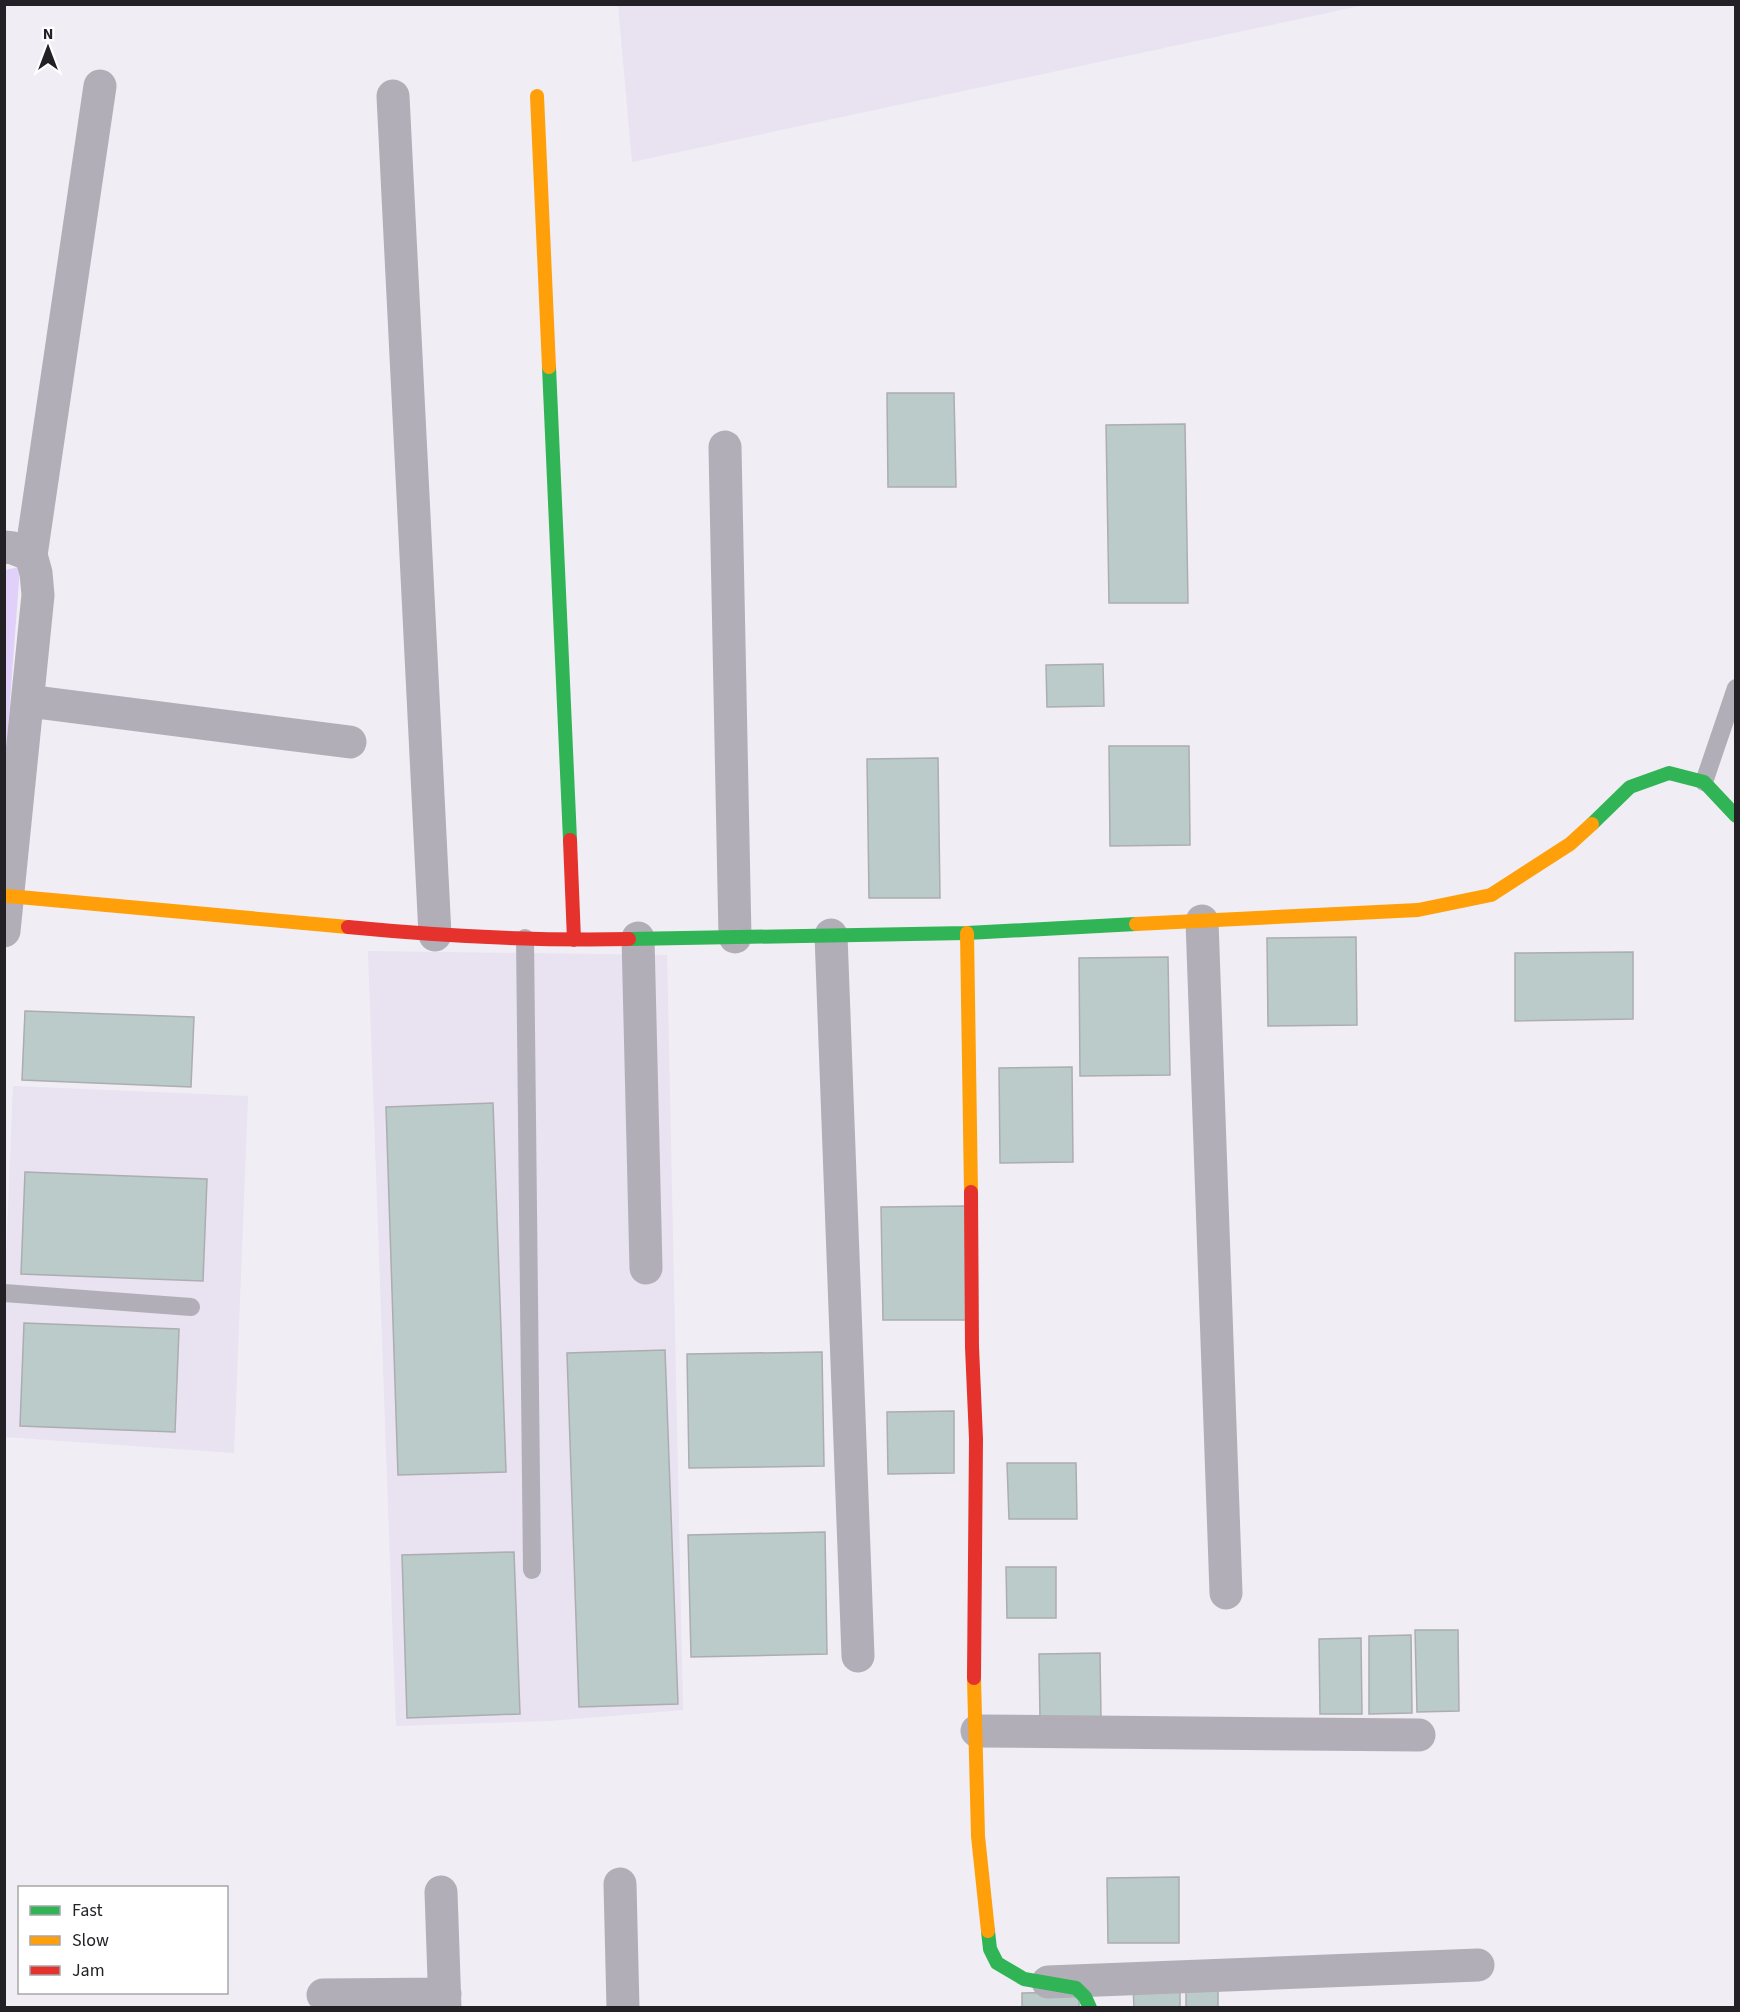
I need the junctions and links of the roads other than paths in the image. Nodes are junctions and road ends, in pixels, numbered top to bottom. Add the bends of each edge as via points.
1 (100, 86) dead end
2 (393, 96) dead end
3 (537, 96) dead end
4 (725, 447) dead end
5 (18, 551) edge
6 (1736, 688) edge
7 (28, 701) junction
8 (350, 741) dead end
9 (1704, 782) junction
10 (1736, 816) edge
11 (8, 896) junction
12 (1202, 921) junction
13 (4, 931) edge
14 (967, 933) junction
15 (435, 936) junction
16 (831, 936) junction
17 (735, 937) junction
18 (525, 939) junction
19 (638, 939) junction
20 (574, 940) junction
21 (646, 1268) dead end
22 (4, 1293) edge
23 (191, 1307) dead end
24 (532, 1570) dead end
25 (1226, 1593) dead end
26 (858, 1656) dead end
27 (977, 1731) junction
28 (1419, 1735) dead end
29 (620, 1884) dead end
30 (441, 1892) dead end
31 (1478, 1965) dead end
32 (1047, 1982) junction
33 (323, 1995) dead end
34 (445, 2001) edge
35 (622, 2007) edge
36 (1090, 2007) edge

1 - 5 street
2 - 15 street
3 - 20 street
4 - 17 street
5 - 7 street via 36,573 38,595
6 - 9 lane
7 - 8 street
7 - 11 street
9 - 10 street
9 - 12 street via 1669,773 1630,787 1570,844 1491,895 1418,910
11 - 13 street
11 - 15 street
12 - 14 street
12 - 25 street
14 - 16 street
14 - 27 street
15 - 18 street
16 - 17 street
16 - 26 street
17 - 19 street
18 - 20 street
18 - 24 lane
19 - 20 street
19 - 21 street
22 - 23 lane
27 - 28 street
27 - 32 street via 978,1836 990,1949 997,1963 1007,1971 1024,1979
29 - 35 street
30 - 34 street
31 - 32 street
32 - 36 street via 1076,1988
33 - 34 street

